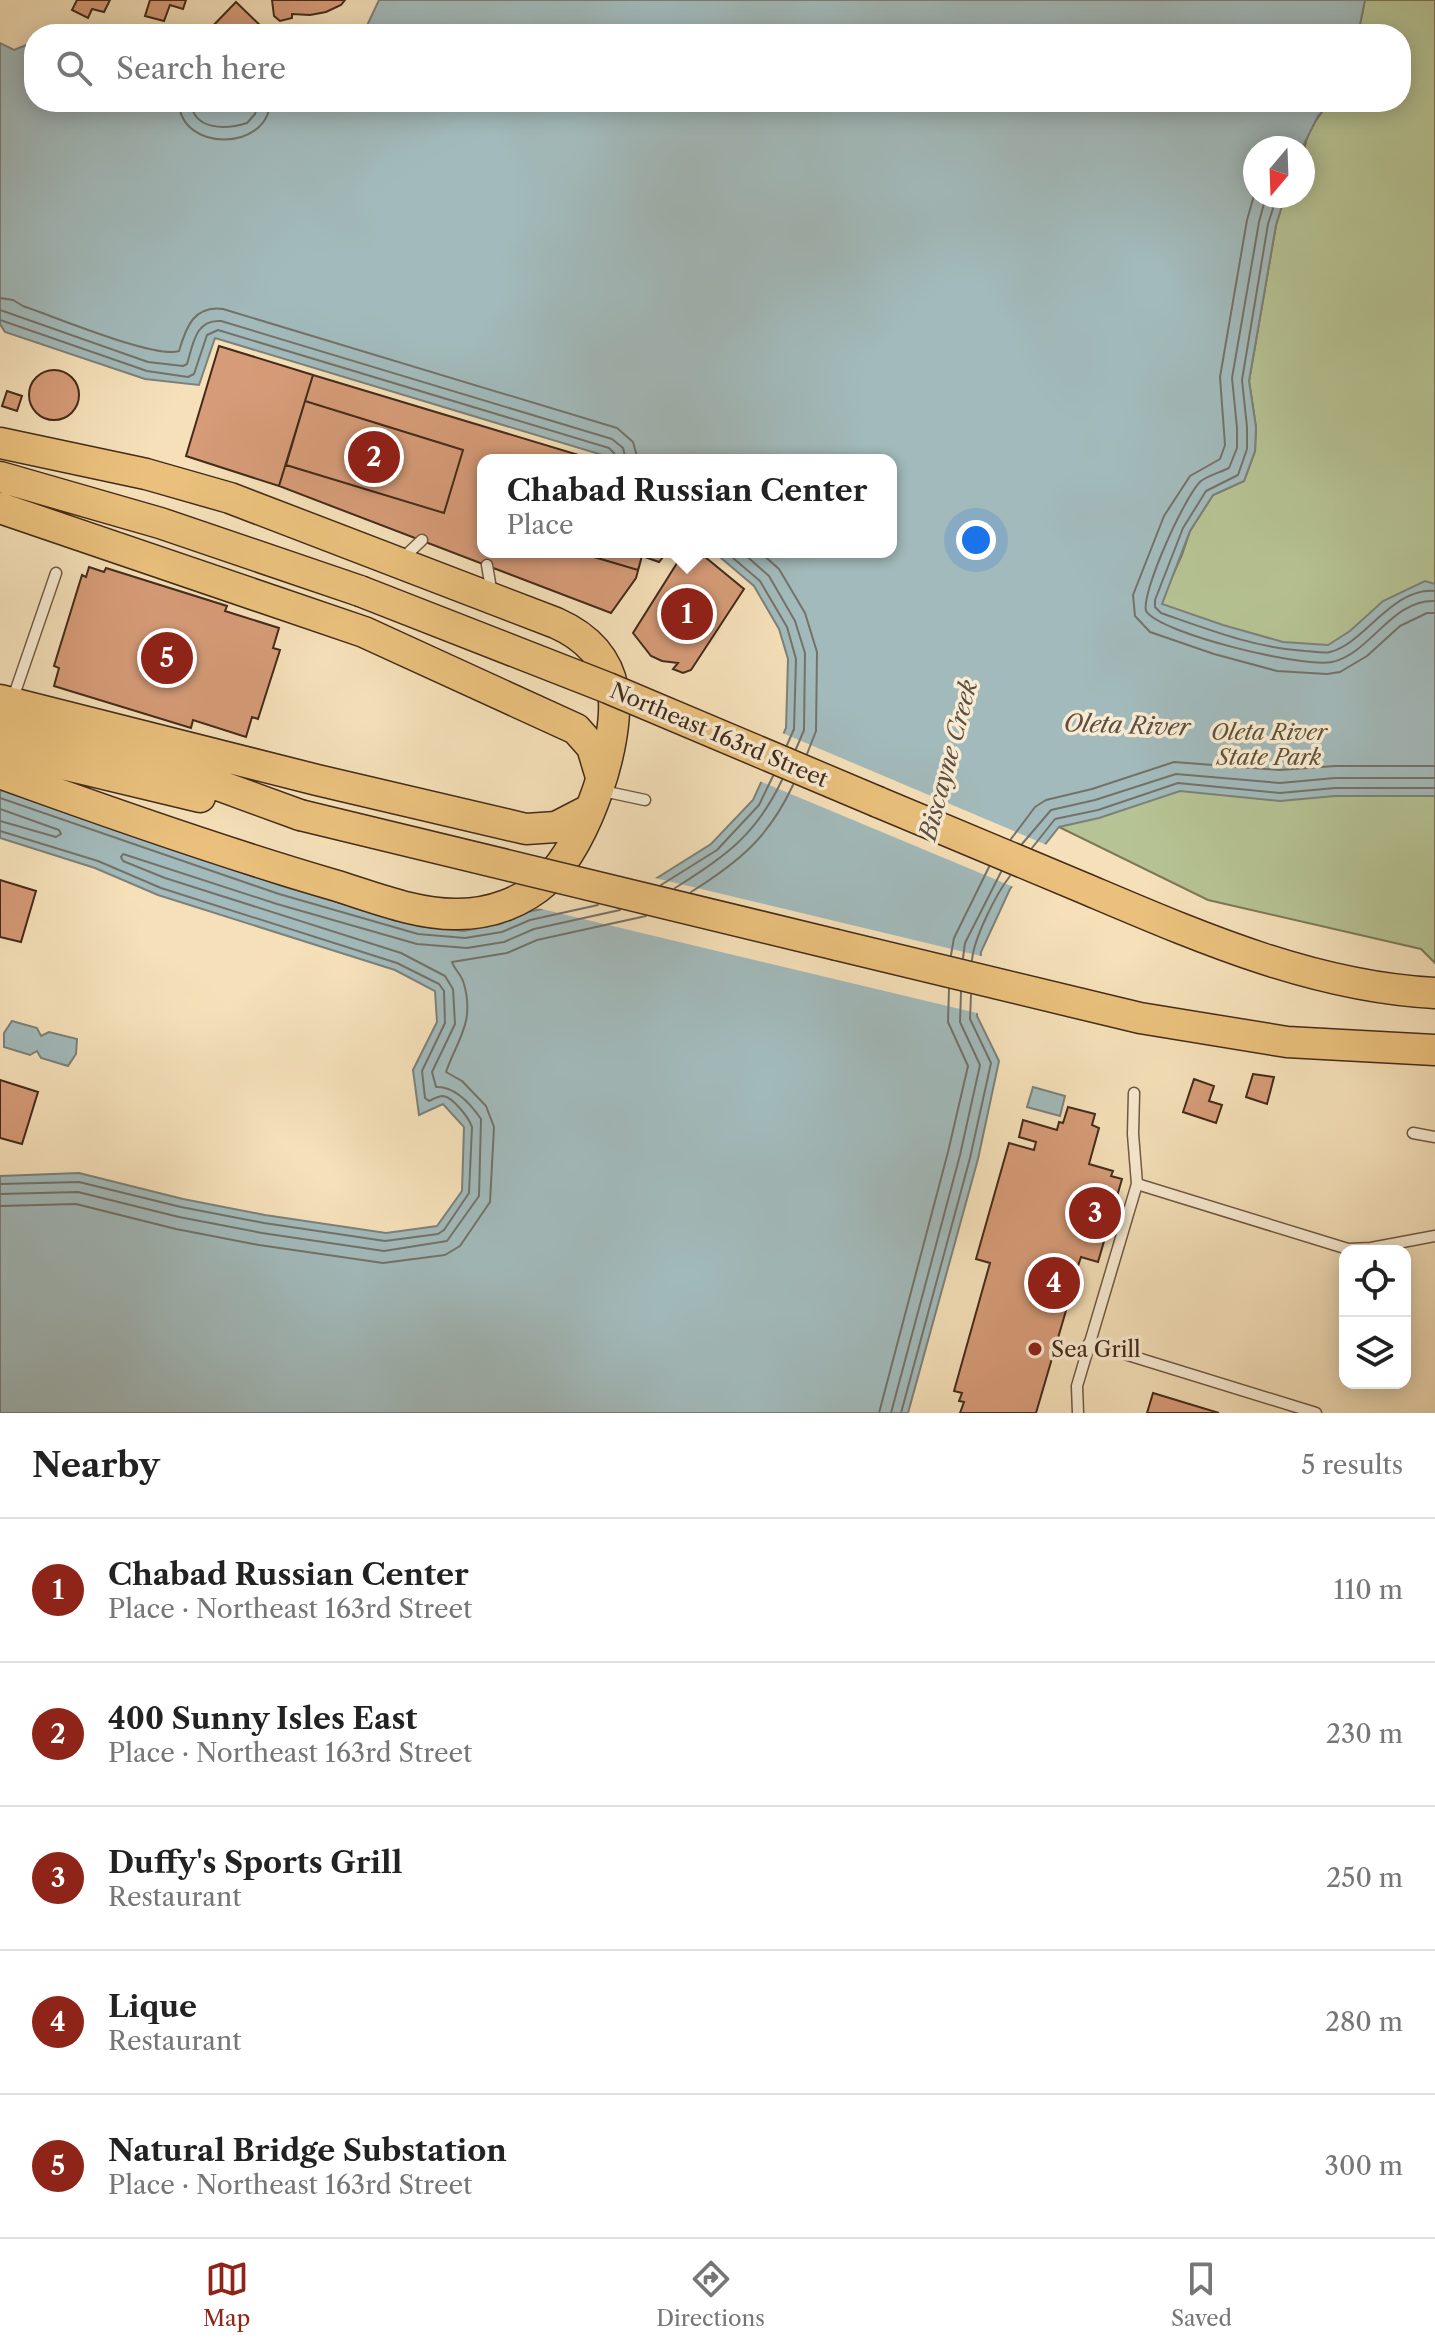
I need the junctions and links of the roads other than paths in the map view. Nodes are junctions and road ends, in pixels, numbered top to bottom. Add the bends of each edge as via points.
1 (0, 443) edge
2 (0, 477) edge
3 (0, 508) edge
4 (422, 540) dead end
5 (399, 562) junction
6 (487, 565) dead end
7 (56, 573) dead end
8 (492, 597) junction
9 (4, 708) edge
10 (0, 749) edge
11 (0, 773) edge
12 (595, 792) junction
13 (645, 800) dead end
14 (300, 815) junction
15 (1433, 993) edge
16 (1430, 1050) edge
17 (1134, 1093) dead end
18 (1413, 1133) dead end
19 (1435, 1137) edge
20 (1137, 1184) junction
21 (1435, 1236) edge
22 (1089, 1343) junction
23 (1078, 1413) edge
24 (1316, 1413) edge

1 - 5 main road via 200,489
2 - 15 main road, Northeast 163rd Street, bridge via 160,523 360,591 608,688 1211,941 1302,969
3 - 12 main road via 364,632 576,729 592,747
4 - 5 lane
5 - 8 main road
6 - 8 lane
7 - 9 lane
8 - 12 main road via 571,630 598,654 614,703
9 - 12 main road via 526,829 556,827
9 - 14 main road
10 - 14 main road via 188,795
11 - 12 main road via 284,870 450,914 498,908 538,887 565,859
12 - 13 lane
14 - 16 main road, bridge via 1140,1018 1287,1042
17 - 20 lane
18 - 19 lane
20 - 21 lane via 1348,1249
20 - 22 lane
22 - 23 lane via 1077,1386
22 - 24 lane

